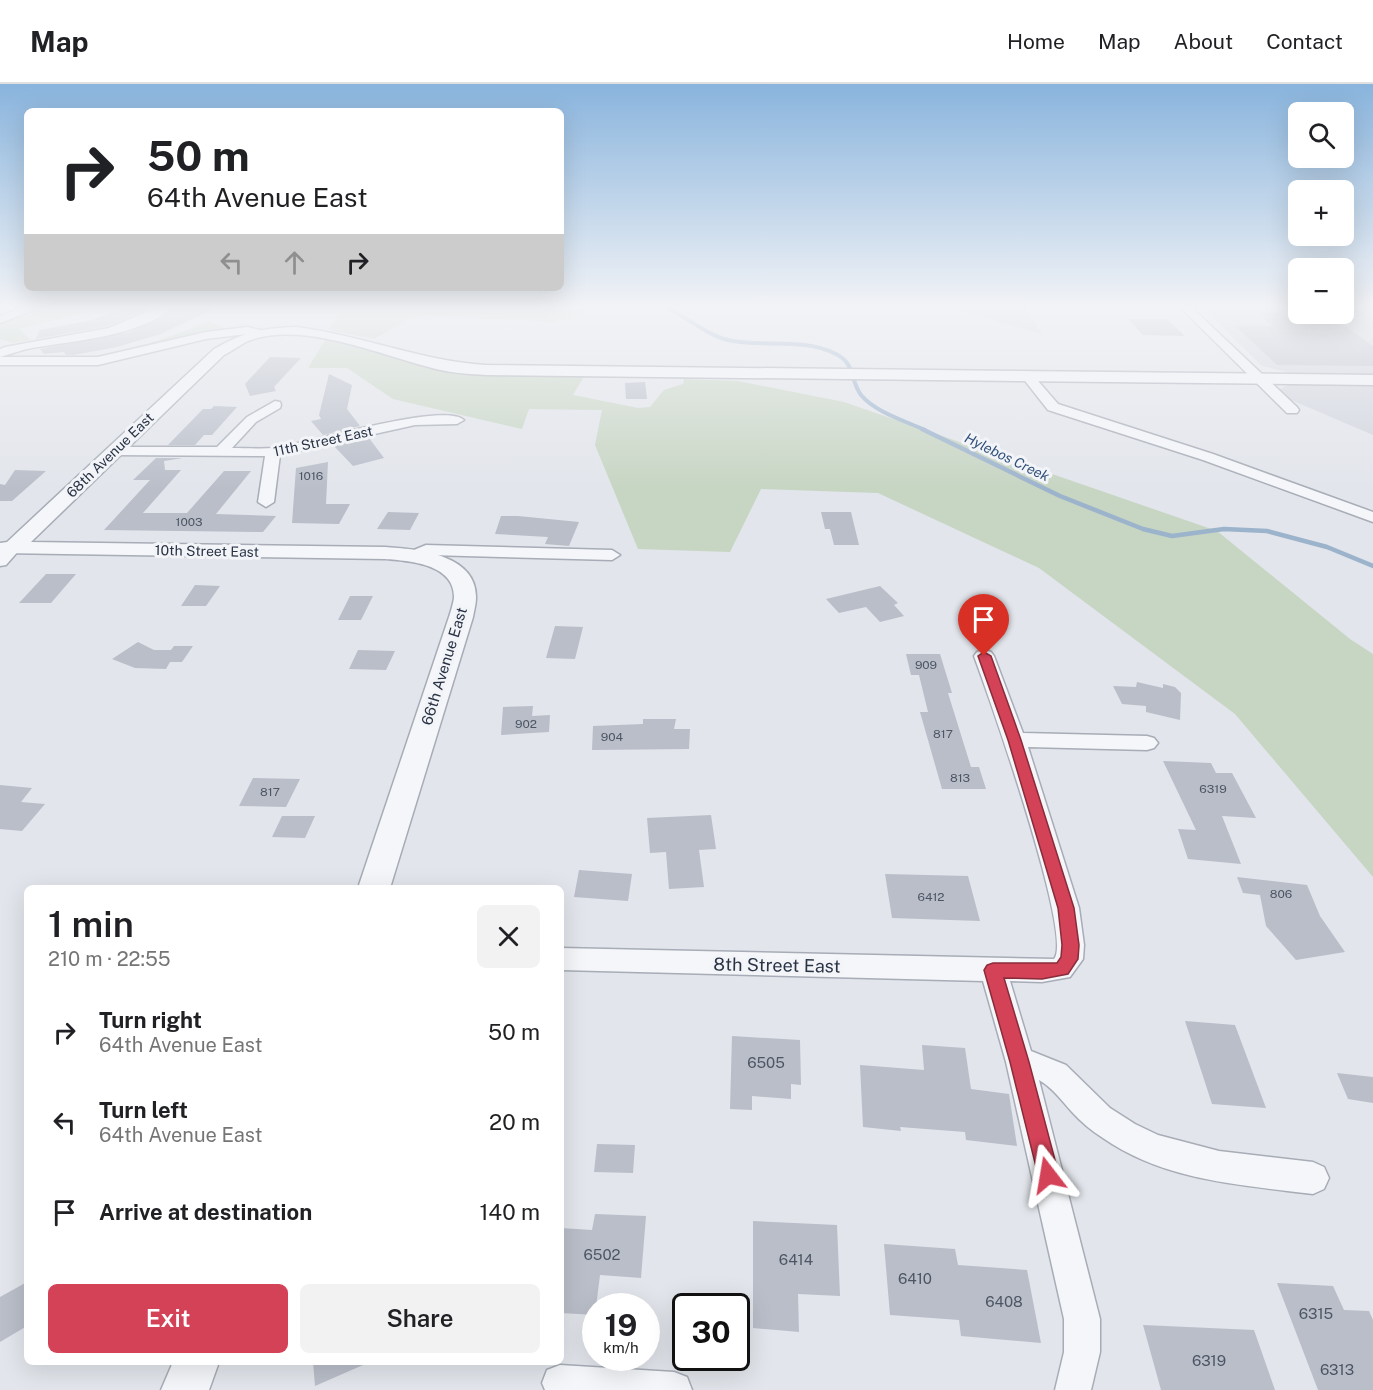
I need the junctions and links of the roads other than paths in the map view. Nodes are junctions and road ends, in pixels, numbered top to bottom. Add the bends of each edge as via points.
1 (203, 367) edge
2 (457, 367) edge
3 (1247, 367) edge
4 (1028, 377) junction
5 (1260, 379) junction
6 (1373, 381) edge
7 (275, 405) dead end
8 (1292, 410) dead end
9 (457, 420) dead end
10 (115, 452) junction
11 (220, 452) junction
12 (273, 452) junction
13 (266, 502) dead end
14 (1373, 517) edge
15 (4, 552) edge
16 (612, 555) dead end
17 (415, 556) junction
18 (984, 656) dead end
19 (1015, 740) junction
20 (1147, 743) dead end
21 (375, 885) edge
22 (564, 960) edge
23 (993, 970) junction
24 (1020, 1062) junction
25 (1312, 1178) dead end
26 (194, 1365) edge
27 (560, 1383) dead end
28 (185, 1390) edge
29 (674, 1390) edge
30 (1074, 1390) edge

1 - 10 street, 68th Avenue East
2 - 4 street
3 - 5 street
4 - 5 street
4 - 14 street via 1053,407 1208,457
5 - 6 street
5 - 8 street
7 - 11 street via 247,422
9 - 12 street, 11th Street East via 415,421
10 - 11 street, 11th Street East
10 - 15 street, 68th Avenue East
11 - 12 street, 11th Street East
12 - 13 street
15 - 17 street, 10th Street East
16 - 17 street via 426,550
17 - 21 street, 66th Avenue East via 450,570 463,587 465,597
18 - 19 street
19 - 20 street
19 - 23 street, 8th Street East via 1066,908 1070,959 1062,969
22 - 23 street, 8th Street East
23 - 24 street
24 - 25 street via 1050,1070 1108,1125 1165,1153 1235,1170
24 - 30 street via 1082,1319 1082,1352
26 - 28 street
27 - 29 street

